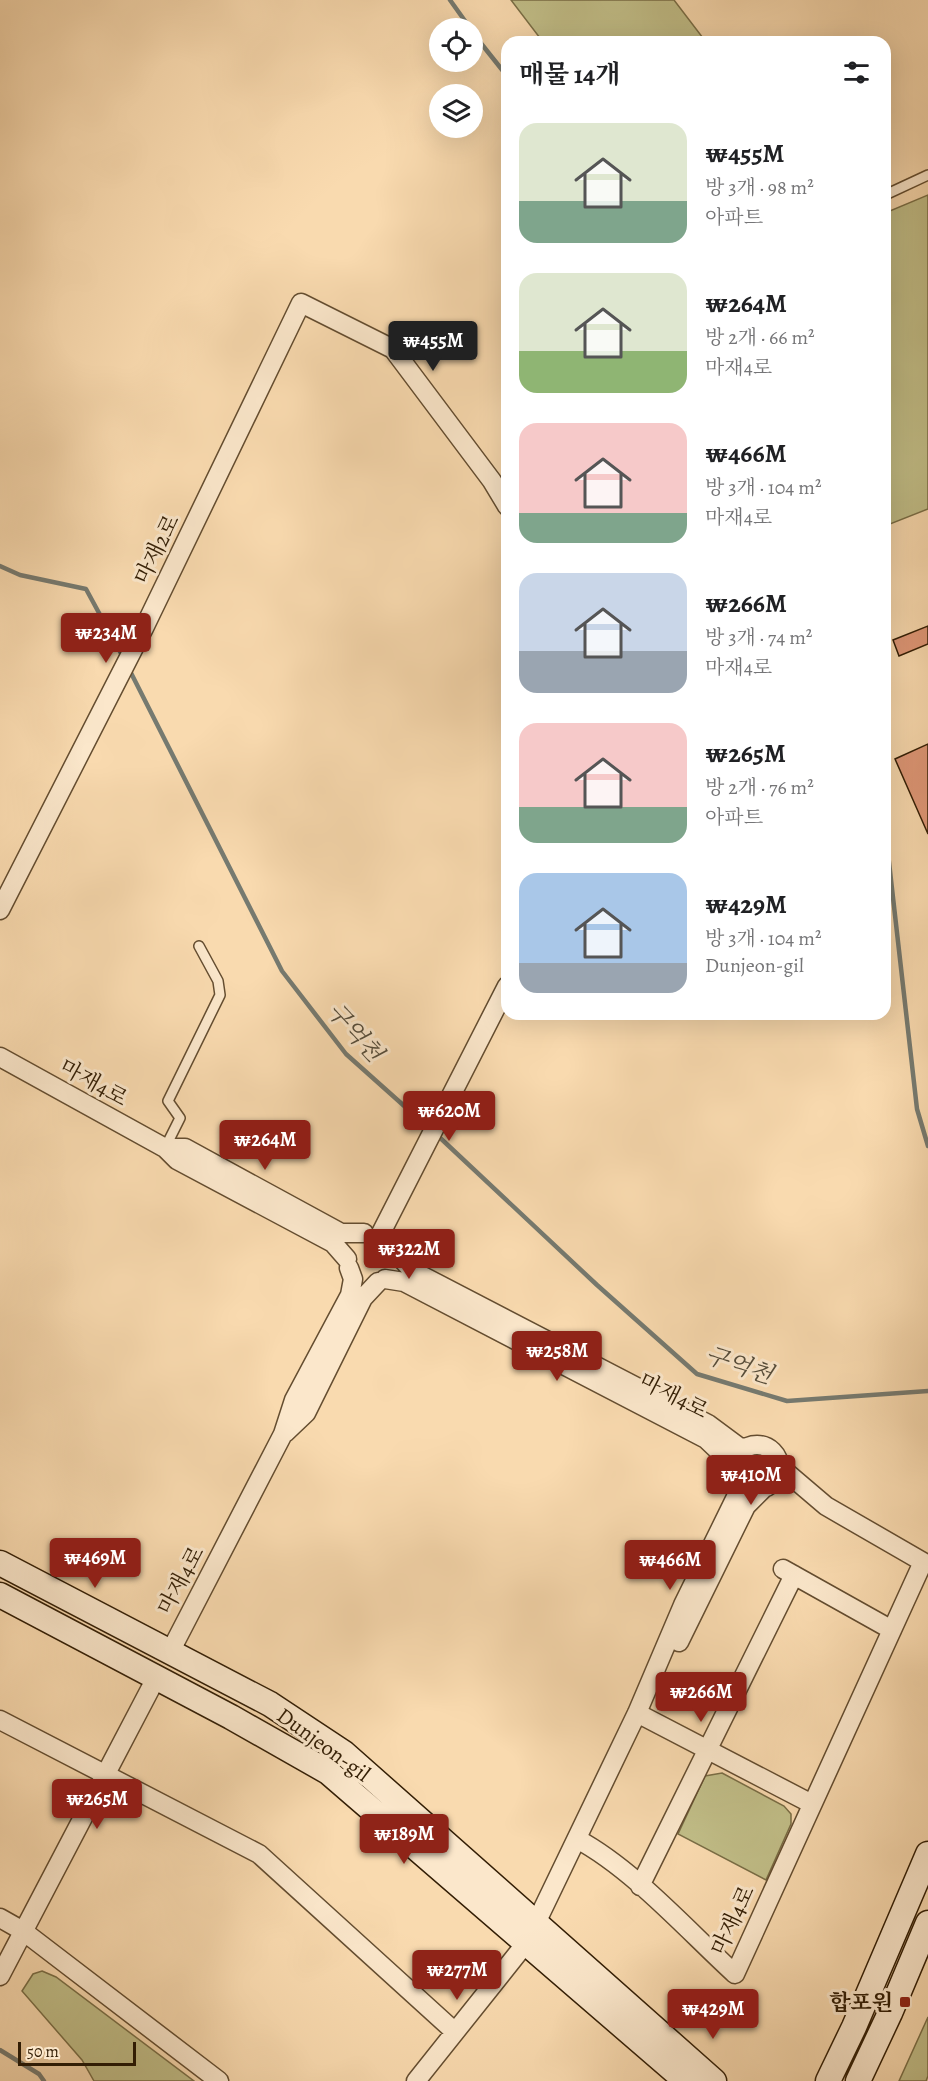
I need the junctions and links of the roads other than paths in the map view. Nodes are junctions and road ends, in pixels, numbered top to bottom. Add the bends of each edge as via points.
1 (928, 175) edge
2 (891, 192) edge
3 (501, 496) edge
4 (0, 910) edge
5 (199, 946) dead end
6 (501, 998) edge
7 (0, 1057) edge
8 (165, 1148) junction
9 (373, 1233) junction
10 (398, 1255) junction
11 (348, 1264) junction
12 (381, 1280) junction
13 (284, 1434) junction
14 (746, 1448) junction
15 (779, 1466) junction
16 (738, 1477) junction
17 (768, 1486) junction
18 (826, 1506) junction
19 (0, 1563) edge
20 (0, 1595) edge
21 (892, 1630) junction
22 (170, 1652) junction
23 (156, 1678) junction
24 (637, 1713) junction
25 (0, 1720) edge
26 (707, 1750) junction
27 (106, 1774) junction
28 (812, 1804) junction
29 (577, 1839) junction
30 (928, 1854) edge
31 (640, 1886) junction
32 (0, 1918) edge
33 (928, 1923) edge
34 (23, 1932) junction
35 (531, 1933) junction
36 (3, 1970) edge
37 (854, 2027) junction
38 (455, 2032) junction
39 (878, 2039) junction
40 (660, 2046) junction
41 (219, 2081) edge
42 (416, 2081) edge
43 (669, 2081) edge
44 (686, 2081) edge
45 (714, 2081) edge
46 (729, 2081) edge
47 (812, 2081) edge
48 (828, 2081) edge
49 (858, 2081) edge
50 (872, 2081) edge

1 - 2 lane
3 - 4 street, 마재2로 via 393,349 301,303 101,716
5 - 8 lane via 218,981 220,995 168,1101 180,1118
6 - 9 street via 412,1173
7 - 8 street, 마재4로
8 - 9 street, 마재4로 via 185,1148 341,1233
8 - 11 street, 마재4로 via 177,1160 333,1243
9 - 10 street via 394,1243
9 - 11 street via 351,1243
10 - 12 street via 396,1267
10 - 14 street, 마재4로 via 413,1271 708,1424
11 - 12 street via 362,1280
11 - 13 street, 마재4로 via 353,1279 350,1295 294,1400
12 - 13 street, 마재4로 via 363,1299 306,1413
12 - 16 street, 마재4로 via 404,1282 706,1439 728,1460
13 - 22 street, 마재4로
14 - 15 street via 768,1448
14 - 16 street via 737,1459
15 - 17 street
15 - 18 street, 마재4로
16 - 17 street via 751,1488
16 - 24 street via 738,1495 683,1605
17 - 18 street, 마재4로
17 - 24 street via 746,1506 689,1624
18 - 21 street, 마재4로 via 923,1562
19 - 22 street, Dunjeon-gil
20 - 23 street, Dunjeon-gil
21 - 26 street via 788,1572
21 - 28 street, 마재4로
22 - 23 street
22 - 35 street, Dunjeon-gil via 270,1704 344,1753
23 - 27 street
23 - 35 street, Dunjeon-gil via 328,1772
24 - 26 street
24 - 29 street
25 - 27 street
26 - 28 street
26 - 31 street
27 - 34 street
27 - 38 street via 259,1854
28 - 31 street, 마재4로 via 735,1974
29 - 31 street, 마재4로 via 596,1849
29 - 35 street
30 - 37 street
32 - 34 street
33 - 39 street
34 - 36 street
34 - 41 street
35 - 38 street
35 - 40 street, Dunjeon-gil
37 - 47 street
37 - 48 street
38 - 42 street
39 - 49 street
39 - 50 street
40 - 43 street
40 - 44 street, Dunjeon-gil
40 - 45 street, Dunjeon-gil
40 - 46 street via 707,2061

